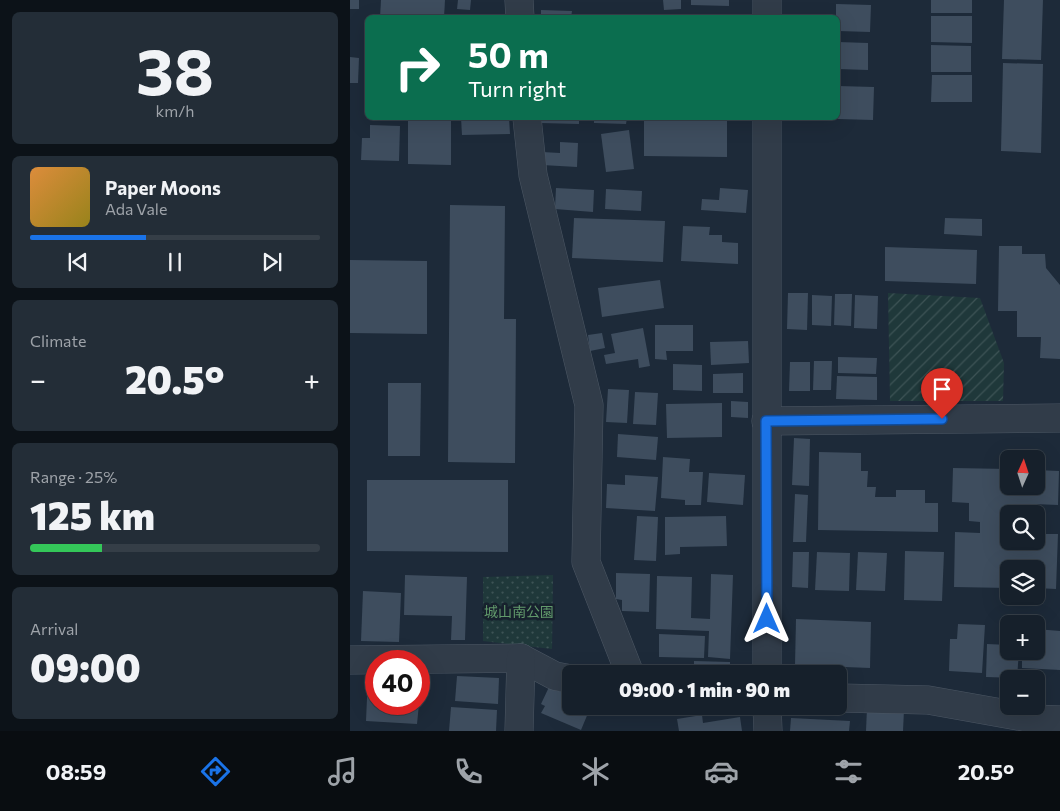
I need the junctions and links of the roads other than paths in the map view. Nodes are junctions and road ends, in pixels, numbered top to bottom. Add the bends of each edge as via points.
1 (519, 0) edge
2 (767, 0) edge
3 (520, 15) edge
4 (767, 15) edge
5 (527, 120) edge
6 (767, 120) edge
7 (1060, 418) edge
8 (766, 421) junction
9 (521, 658) junction
10 (350, 660) edge
11 (626, 665) edge
12 (767, 665) edge
13 (562, 677) edge
14 (847, 698) edge
15 (768, 715) edge
16 (1060, 720) edge
17 (519, 731) edge
18 (768, 731) edge

1 - 3 street
2 - 4 street
5 - 11 street via 533,175 589,405 586,562
6 - 8 street
7 - 8 street
8 - 12 street
9 - 10 street
9 - 13 street
9 - 17 street
14 - 16 street via 928,700 1035,719
15 - 18 street

